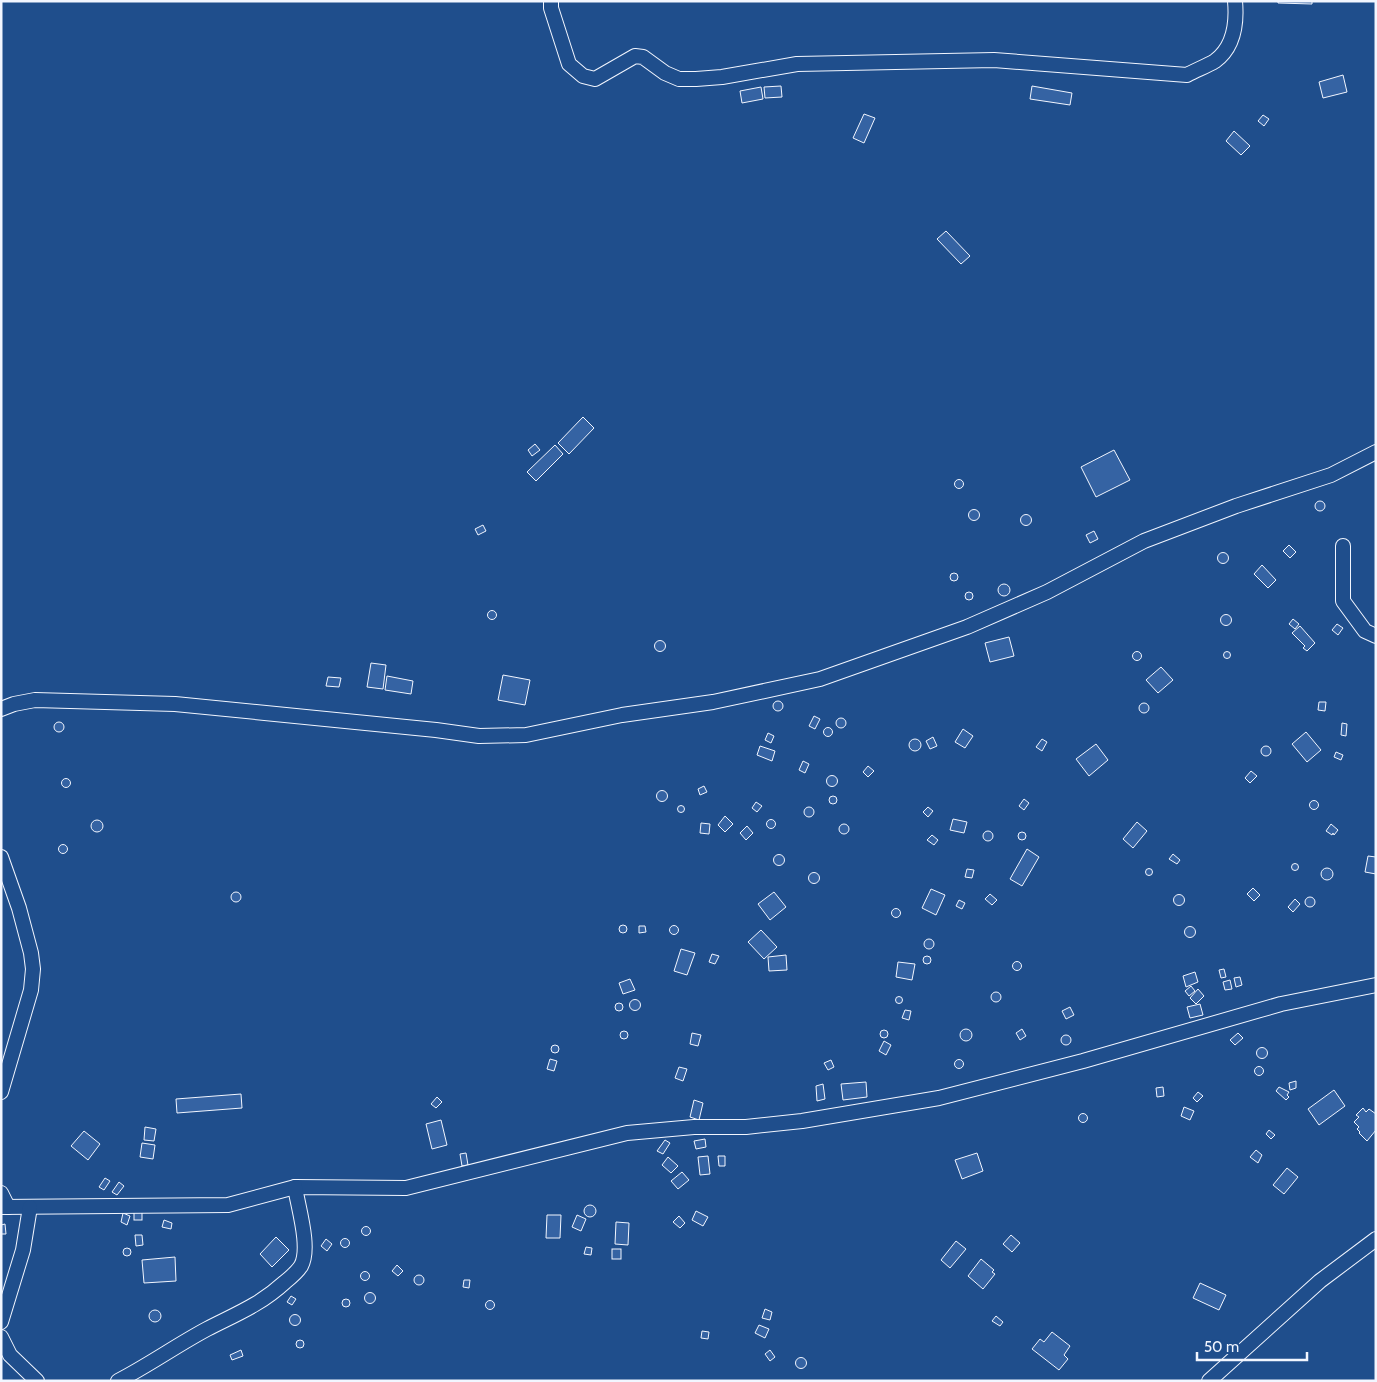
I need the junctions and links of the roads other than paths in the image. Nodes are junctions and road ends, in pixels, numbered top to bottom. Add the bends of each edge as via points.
1 (551, 1) edge
2 (1235, 1) edge
3 (1376, 452) edge
4 (1343, 546) dead end
5 (1376, 636) edge
6 (1, 709) edge
7 (1, 856) edge
8 (1376, 985) edge
9 (1, 1092) edge
10 (294, 1187) junction
11 (1, 1193) edge
12 (5, 1207) edge
13 (30, 1207) junction
14 (1376, 1239) edge
15 (1, 1322) edge
16 (1, 1337) edge
17 (37, 1381) edge
18 (118, 1381) edge
19 (1208, 1381) edge

1 - 2 street via 569,64 582,76 596,79 635,56 643,57 678,79 696,80 797,64 994,60 1187,75 1215,61 1230,44 1237,16
3 - 6 street via 1331,475 1144,541 1047,592 967,627 820,679 713,702 622,715 526,735 479,736 175,704 35,700
4 - 5 street via 1343,601 1365,632
7 - 9 street via 19,908 33,969 31,990
8 - 10 street via 1281,1004 939,1098 746,1127 694,1127 627,1133 406,1188
10 - 13 street via 228,1205
10 - 18 street via 305,1252 301,1265 289,1279 248,1310 207,1329
11 - 12 street
12 - 13 street
13 - 15 street via 23,1250
14 - 19 street via 1320,1281
16 - 17 street via 10,1354

